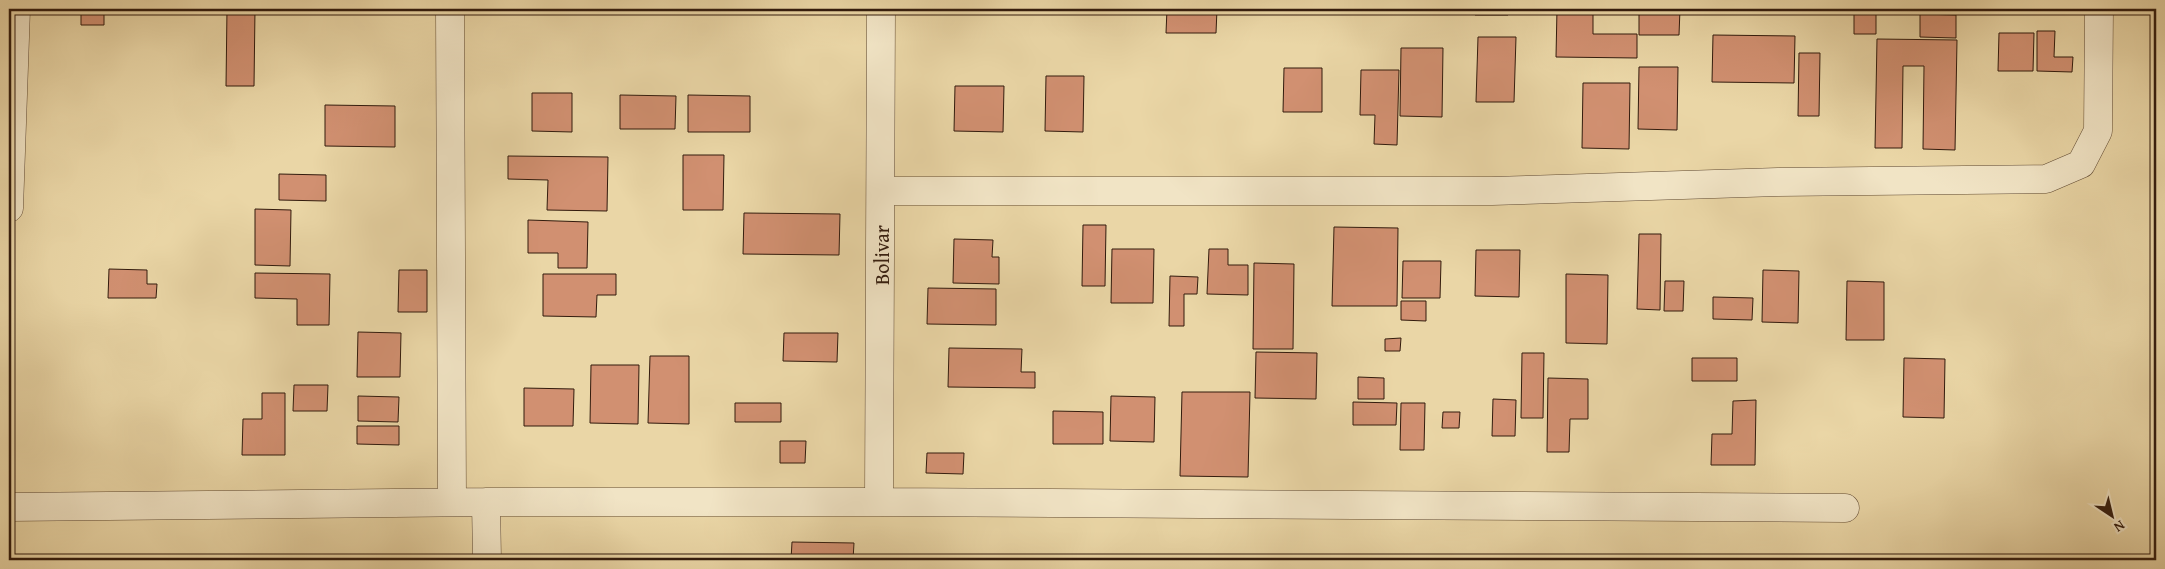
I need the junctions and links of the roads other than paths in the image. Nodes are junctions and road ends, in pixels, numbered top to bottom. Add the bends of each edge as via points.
1 (16, 9) edge
2 (450, 9) edge
3 (882, 9) edge
4 (2099, 9) edge
5 (882, 191) junction
6 (9, 208) edge
7 (452, 502) junction
8 (486, 502) junction
9 (879, 502) junction
10 (9, 507) edge
11 (1844, 508) dead end
12 (486, 560) edge

1 - 6 street
2 - 7 street
3 - 5 street, Bolivar
4 - 5 street via 2098,131 2081,164 2046,179 1778,182 1492,191
5 - 9 street, Bolivar
7 - 8 street
7 - 10 street
8 - 9 street
8 - 12 street
9 - 11 street

